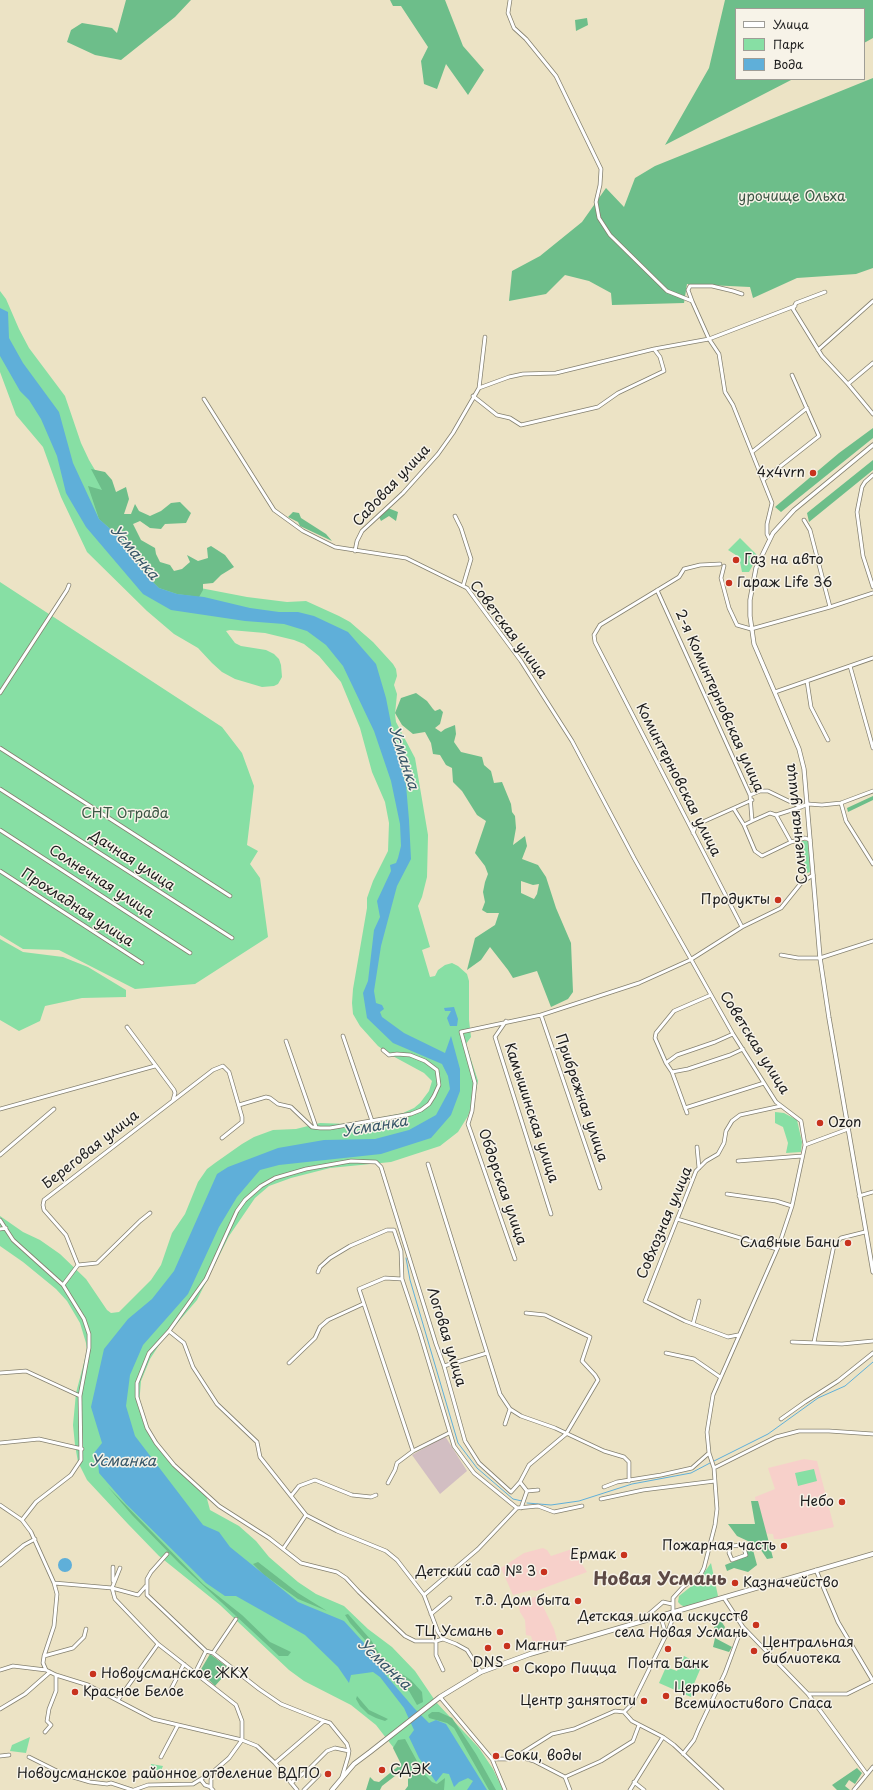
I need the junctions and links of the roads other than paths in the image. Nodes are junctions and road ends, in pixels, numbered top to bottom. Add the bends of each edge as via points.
1 (510, 0) edge
2 (825, 292) dead end
3 (742, 294) dead end
4 (692, 301) junction
5 (873, 301) edge
6 (795, 306) junction
7 (485, 337) dead end
8 (709, 339) junction
9 (654, 349) junction
10 (818, 350) junction
11 (873, 363) edge
12 (792, 375) dead end
13 (848, 384) junction
14 (479, 388) junction
15 (473, 396) junction
16 (204, 399) dead end
17 (808, 408) junction
18 (873, 414) edge
19 (873, 445) edge
20 (752, 452) junction
21 (873, 475) edge
22 (763, 480) junction
23 (455, 516) dead end
24 (804, 520) dead end
25 (769, 538) junction
26 (355, 551) junction
27 (720, 564) dead end
28 (724, 566) dead end
29 (69, 585) dead end
30 (463, 586) junction
31 (873, 587) edge
32 (657, 590) junction
33 (873, 593) edge
34 (830, 607) junction
35 (751, 629) junction
36 (873, 658) edge
37 (850, 666) junction
38 (807, 681) junction
39 (775, 692) junction
40 (0, 693) edge
41 (828, 740) dead end
42 (0, 748) edge
43 (873, 748) edge
44 (0, 789) edge
45 (873, 791) edge
46 (750, 796) junction
47 (752, 800) junction
48 (841, 803) junction
49 (808, 804) junction
50 (801, 807) junction
51 (734, 809) junction
52 (776, 815) junction
53 (752, 821) junction
54 (744, 825) junction
55 (0, 830) edge
56 (693, 833) junction
57 (810, 840) junction
58 (791, 842) junction
59 (873, 864) edge
60 (0, 871) edge
61 (813, 875) junction
62 (230, 896) dead end
63 (742, 927) junction
64 (232, 938) dead end
65 (873, 941) edge
66 (190, 953) dead end
67 (782, 955) dead end
68 (820, 958) junction
69 (690, 960) junction
70 (142, 963) dead end
71 (711, 995) junction
72 (542, 1015) junction
73 (506, 1021) junction
74 (126, 1027) dead end
75 (733, 1034) junction
76 (343, 1036) dead end
77 (286, 1042) dead end
78 (742, 1049) junction
79 (382, 1050) dead end
80 (666, 1063) junction
81 (156, 1066) junction
82 (672, 1072) junction
83 (764, 1083) junction
84 (173, 1100) junction
85 (238, 1105) junction
86 (781, 1106) junction
87 (685, 1108) junction
88 (0, 1109) edge
89 (54, 1109) dead end
90 (687, 1113) dead end
91 (372, 1121) junction
92 (316, 1128) junction
93 (848, 1129) junction
94 (222, 1138) dead end
95 (805, 1145) junction
96 (697, 1146) dead end
97 (0, 1155) edge
98 (802, 1156) junction
99 (698, 1157) junction
100 (706, 1161) junction
101 (738, 1161) dead end
102 (428, 1164) dead end
103 (699, 1168) junction
104 (600, 1188) dead end
105 (873, 1192) edge
106 (727, 1194) dead end
107 (859, 1196) junction
108 (792, 1206) junction
109 (150, 1213) dead end
110 (551, 1214) dead end
111 (677, 1219) junction
112 (0, 1220) edge
113 (6, 1228) junction
114 (0, 1229) edge
115 (865, 1232) junction
116 (777, 1249) junction
117 (515, 1258) dead end
118 (78, 1265) junction
119 (318, 1272) dead end
120 (873, 1272) edge
121 (402, 1279) junction
122 (63, 1285) junction
123 (699, 1301) dead end
124 (363, 1304) junction
125 (526, 1313) dead end
126 (693, 1324) junction
127 (169, 1331) junction
128 (738, 1335) junction
129 (731, 1341) junction
130 (873, 1341) edge
131 (792, 1342) dead end
132 (814, 1342) junction
133 (487, 1353) junction
134 (666, 1353) dead end
135 (873, 1353) edge
136 (289, 1363) dead end
137 (444, 1366) junction
138 (0, 1373) edge
139 (720, 1377) junction
140 (80, 1396) junction
141 (510, 1409) junction
142 (781, 1419) dead end
143 (505, 1424) dead end
144 (449, 1433) junction
145 (566, 1434) junction
146 (873, 1434) edge
147 (0, 1443) edge
148 (82, 1449) junction
149 (413, 1451) junction
150 (709, 1454) junction
151 (714, 1468) junction
152 (629, 1481) junction
153 (715, 1481) junction
154 (520, 1482) junction
155 (388, 1483) dead end
156 (604, 1488) dead end
157 (538, 1490) dead end
158 (528, 1491) junction
159 (376, 1495) dead end
160 (291, 1496) junction
161 (601, 1499) dead end
162 (0, 1505) edge
163 (582, 1506) dead end
164 (516, 1508) junction
165 (521, 1508) junction
166 (306, 1515) junction
167 (22, 1520) junction
168 (35, 1539) junction
169 (711, 1544) junction
170 (731, 1546) junction
171 (283, 1549) junction
172 (167, 1554) dead end
173 (873, 1554) edge
174 (0, 1566) edge
175 (113, 1567) dead end
176 (120, 1568) dead end
177 (816, 1570) junction
178 (54, 1583) junction
179 (113, 1583) junction
180 (146, 1586) junction
181 (112, 1588) junction
182 (424, 1595) junction
183 (450, 1598) dead end
184 (724, 1598) junction
185 (672, 1604) junction
186 (674, 1613) junction
187 (431, 1614) junction
188 (656, 1618) junction
189 (236, 1619) dead end
190 (639, 1623) junction
191 (743, 1627) junction
192 (86, 1629) dead end
193 (666, 1635) junction
194 (443, 1639) junction
195 (436, 1641) junction
196 (158, 1644) junction
197 (206, 1651) junction
198 (213, 1653) junction
199 (44, 1656) junction
200 (184, 1664) junction
201 (0, 1670) edge
202 (46, 1670) junction
203 (443, 1670) dead end
204 (50, 1672) junction
205 (481, 1672) junction
206 (195, 1673) junction
207 (56, 1675) junction
208 (873, 1681) edge
209 (169, 1693) dead end
210 (808, 1694) junction
211 (439, 1698) junction
212 (118, 1700) junction
213 (0, 1709) edge
214 (624, 1712) junction
215 (324, 1721) junction
216 (178, 1725) junction
217 (639, 1725) junction
218 (45, 1732) dead end
219 (663, 1737) junction
220 (242, 1740) junction
221 (349, 1751) junction
222 (683, 1754) junction
223 (9, 1755) dead end
224 (0, 1756) edge
225 (517, 1756) junction
226 (29, 1757) dead end
227 (161, 1757) dead end
228 (491, 1758) junction
229 (275, 1763) junction
230 (873, 1767) edge
231 (214, 1771) junction
232 (866, 1773) junction
233 (319, 1775) dead end
234 (565, 1777) junction
235 (342, 1778) junction
236 (201, 1780) junction
237 (634, 1782) junction
238 (291, 1783) junction
239 (212, 1788) edge
240 (133, 1790) edge
241 (297, 1790) edge
242 (304, 1790) edge
243 (332, 1790) edge
244 (505, 1790) edge
245 (570, 1790) edge
246 (630, 1790) edge
247 (644, 1790) edge
248 (722, 1790) edge
249 (854, 1790) edge

1 - 4 street via 508,13 511,23 556,76 601,169 596,202 599,218 610,235 667,291
2 - 6 street via 796,303
3 - 4 street via 712,286 690,286 688,290
4 - 8 street
5 - 10 street
6 - 8 street
6 - 10 street via 793,309
7 - 14 street
8 - 9 street
8 - 20 street via 719,354 723,384
9 - 14 street via 556,374 523,374 509,377
9 - 15 street via 660,357 664,371 618,393 598,407 521,425 510,418 496,415
10 - 13 street
11 - 13 street
12 - 17 street
13 - 18 street
14 - 15 street, Садовая улица
15 - 26 street, Садовая улица via 454,433 403,493 362,531
16 - 26 street, Советская улица via 274,510 303,531 335,547
17 - 20 street
17 - 22 street via 819,436
19 - 25 street, Солнечная улица via 794,510
20 - 22 street
21 - 31 street via 862,487 857,512 863,556
22 - 25 street via 772,503 767,524
23 - 30 street via 472,558
24 - 34 street via 810,530
25 - 35 street, Солнечная улица via 752,582
26 - 30 street, Советская улица via 406,558
27 - 32 street via 684,569 678,578
28 - 35 street via 721,578 729,608 737,625
29 - 40 street
30 - 69 street, Советская улица via 521,661 572,741
32 - 46 street, 2-я Коминтерновская улица
32 - 56 street, Коминтерновская улица via 600,625 595,631 595,642
33 - 34 street
34 - 35 street
35 - 39 street, Солнечная улица via 754,644
36 - 37 street
37 - 38 street
37 - 43 street
38 - 39 street
38 - 41 street via 811,707
39 - 49 street, Солнечная улица via 799,749 806,779
42 - 62 street
44 - 64 street, Дачная улица
45 - 48 street
46 - 47 street, 2-я Коминтерновская улица
46 - 50 street via 760,791 768,791
47 - 51 street
47 - 53 street, 2-я Коминтерновская улица
48 - 49 street
48 - 59 street via 846,821
49 - 50 street
49 - 57 street, Солнечная улица
50 - 52 street
51 - 54 street
51 - 56 street via 696,825
52 - 53 street via 770,813
52 - 58 street
53 - 54 street
54 - 58 street via 755,851 762,856
55 - 66 street, Солнечная улица
56 - 63 street, Коминтерновская улица
57 - 58 street
57 - 61 street, Солнечная улица
60 - 70 street, Прохладная улица
61 - 63 street via 802,882 781,908
61 - 68 street, Солнечная улица
63 - 69 street
65 - 68 street
67 - 68 street
68 - 93 street, Солнечная улица
69 - 71 street, Советская улица
69 - 72 street via 639,983
71 - 75 street, Советская улица
71 - 80 street via 674,1011 656,1033 654,1038
72 - 73 street
72 - 104 street, Прибрежная улица
73 - 110 street, Камышинская улица via 495,1037
73 - 117 street, Обдорская улица via 461,1032 475,1083 468,1124
74 - 81 street
75 - 78 street, Советская улица
75 - 80 street via 677,1055
76 - 91 street
77 - 92 street
78 - 82 street via 688,1069
78 - 83 street, Советская улица
79 - 91 street via 389,1055 410,1056 432,1065 437,1070 439,1085 431,1100 421,1110
80 - 82 street
81 - 84 street via 174,1090
81 - 88 street
82 - 87 street
83 - 86 street, Советская улица
83 - 87 street
84 - 85 street via 213,1070 223,1066 229,1072
84 - 118 street, Береговая улица via 44,1200 44,1210 66,1235
85 - 92 street via 270,1098 278,1104 291,1107
85 - 94 street via 242,1122
86 - 95 street, Советская улица via 802,1121
86 - 100 street, Совхозная улица via 740,1116 732,1121 718,1154
87 - 90 street
89 - 97 street
91 - 92 street
93 - 95 street
93 - 107 street, Солнечная улица
95 - 98 street, Советская улица
96 - 99 street
98 - 101 street
98 - 108 street, Советская улица
99 - 100 street
99 - 103 street
100 - 103 street, Совхозная улица
102 - 133 street
103 - 111 street, Совхозная улица
105 - 107 street
106 - 108 street via 776,1201
107 - 115 street, Солнечная улица
108 - 116 street, Советская улица
109 - 118 street via 98,1263
111 - 116 street
111 - 126 street, Совхозная улица via 645,1301
112 - 113 street
113 - 114 street
113 - 122 street via 13,1240
115 - 120 street, Солнечная улица
115 - 132 street via 841,1238 834,1245
116 - 128 street, Советская улица
118 - 122 street
119 - 121 street via 330,1258 350,1246 387,1230 394,1230 401,1251
121 - 124 street via 385,1278 359,1289
121 - 144 street
122 - 140 street via 84,1319 88,1334 89,1348
123 - 126 street
124 - 136 street via 328,1320 320,1327 315,1338
124 - 149 street
125 - 145 street via 545,1315 590,1337 582,1361 598,1380
126 - 129 street
127 - 137 street, Логовая улица via 206,1279 241,1205 261,1186 282,1175 330,1164 352,1161 376,1162 385,1176
127 - 160 street via 184,1343 193,1367 217,1404 256,1442 260,1457
127 - 171 street via 150,1353 137,1383 137,1397 147,1428 174,1465 219,1506
128 - 129 street
128 - 129 street, Советская улица
129 - 139 street, Советская улица
130 - 132 street via 842,1344
131 - 132 street
133 - 137 street
133 - 141 street via 500,1394
134 - 139 street via 694,1359
135 - 142 street via 838,1381
137 - 154 street, Логовая улица via 462,1433 470,1451 479,1463 511,1492
138 - 140 street via 26,1371
139 - 150 street, Советская улица via 713,1395 706,1432
140 - 148 street
141 - 143 street
141 - 145 street
144 - 149 street
144 - 164 street via 454,1446 474,1473
145 - 152 street via 624,1457 629,1462
145 - 154 street via 529,1465
146 - 151 street via 799,1431 776,1437
147 - 148 street via 39,1439
148 - 167 street via 81,1460 71,1475 36,1502
149 - 155 street via 397,1463
150 - 151 street, Советская улица
150 - 152 street via 692,1468
151 - 153 street, Советская улица
152 - 156 street via 617,1482
153 - 161 street via 643,1490
153 - 169 street, Советская улица via 717,1509
154 - 158 street
157 - 158 street
158 - 165 street
159 - 160 street via 352,1495 315,1480 299,1486
160 - 166 street
162 - 167 street
163 - 165 street via 554,1512 538,1506
164 - 165 street
164 - 182 street via 478,1549
166 - 171 street
166 - 182 street via 386,1551 398,1560
167 - 168 street
168 - 174 street
168 - 178 street
169 - 170 street
169 - 185 street, Советская улица via 701,1574 675,1594
170 - 170 street via 729,1553 732,1560 746,1555 743,1545
171 - 195 street via 301,1563 337,1572 346,1578 405,1636 415,1641
172 - 180 street via 151,1572
173 - 177 main road
175 - 179 street
176 - 179 street
177 - 184 main road
177 - 208 street via 838,1622
178 - 181 street
178 - 199 street via 57,1594 54,1626
179 - 181 street
180 - 181 street via 138,1595
180 - 197 street via 148,1595
181 - 196 street via 115,1599
182 - 187 street
183 - 187 street
184 - 186 main road
184 - 191 street
185 - 186 street
185 - 190 street via 663,1602
186 - 188 main road
186 - 193 street
187 - 194 street
188 - 190 main road
188 - 193 street via 662,1621
189 - 198 street
190 - 205 main road via 530,1654
191 - 210 street
191 - 222 street via 694,1740
192 - 199 street via 84,1637 73,1648
193 - 214 street via 632,1704
194 - 195 street
194 - 205 street via 467,1650
195 - 203 street via 436,1655
196 - 200 street
196 - 212 street
197 - 198 street
197 - 206 street
198 - 215 street via 281,1704
199 - 202 street
200 - 206 street
200 - 209 street
201 - 202 street via 13,1666
202 - 204 street
204 - 207 street
204 - 213 street via 25,1694
205 - 211 main road
206 - 220 street via 236,1705 242,1721
207 - 212 street via 88,1685
207 - 218 street via 56,1691 49,1709 48,1721 51,1725
208 - 210 street via 847,1694
210 - 232 street
211 - 228 street
211 - 235 main road via 354,1764
212 - 216 street via 153,1718
214 - 217 street
214 - 225 street via 615,1711 574,1729 552,1734
215 - 221 street via 334,1727 347,1744
215 - 229 street
216 - 220 street
216 - 227 street
217 - 219 street
217 - 234 street via 633,1741 601,1761
219 - 222 street
219 - 237 street
220 - 229 street via 257,1746
220 - 231 street via 229,1758
221 - 235 street
221 - 238 street via 335,1748 327,1751
222 - 248 street
223 - 224 street
225 - 228 street via 507,1759
225 - 234 street via 534,1761
226 - 240 street via 62,1774
228 - 244 street
229 - 238 street
230 - 232 street
231 - 236 street
231 - 239 street
232 - 249 street
233 - 242 street
234 - 245 street
235 - 243 main road
236 - 239 street
236 - 240 street via 193,1784 148,1785
237 - 246 street
237 - 247 street
238 - 241 street

